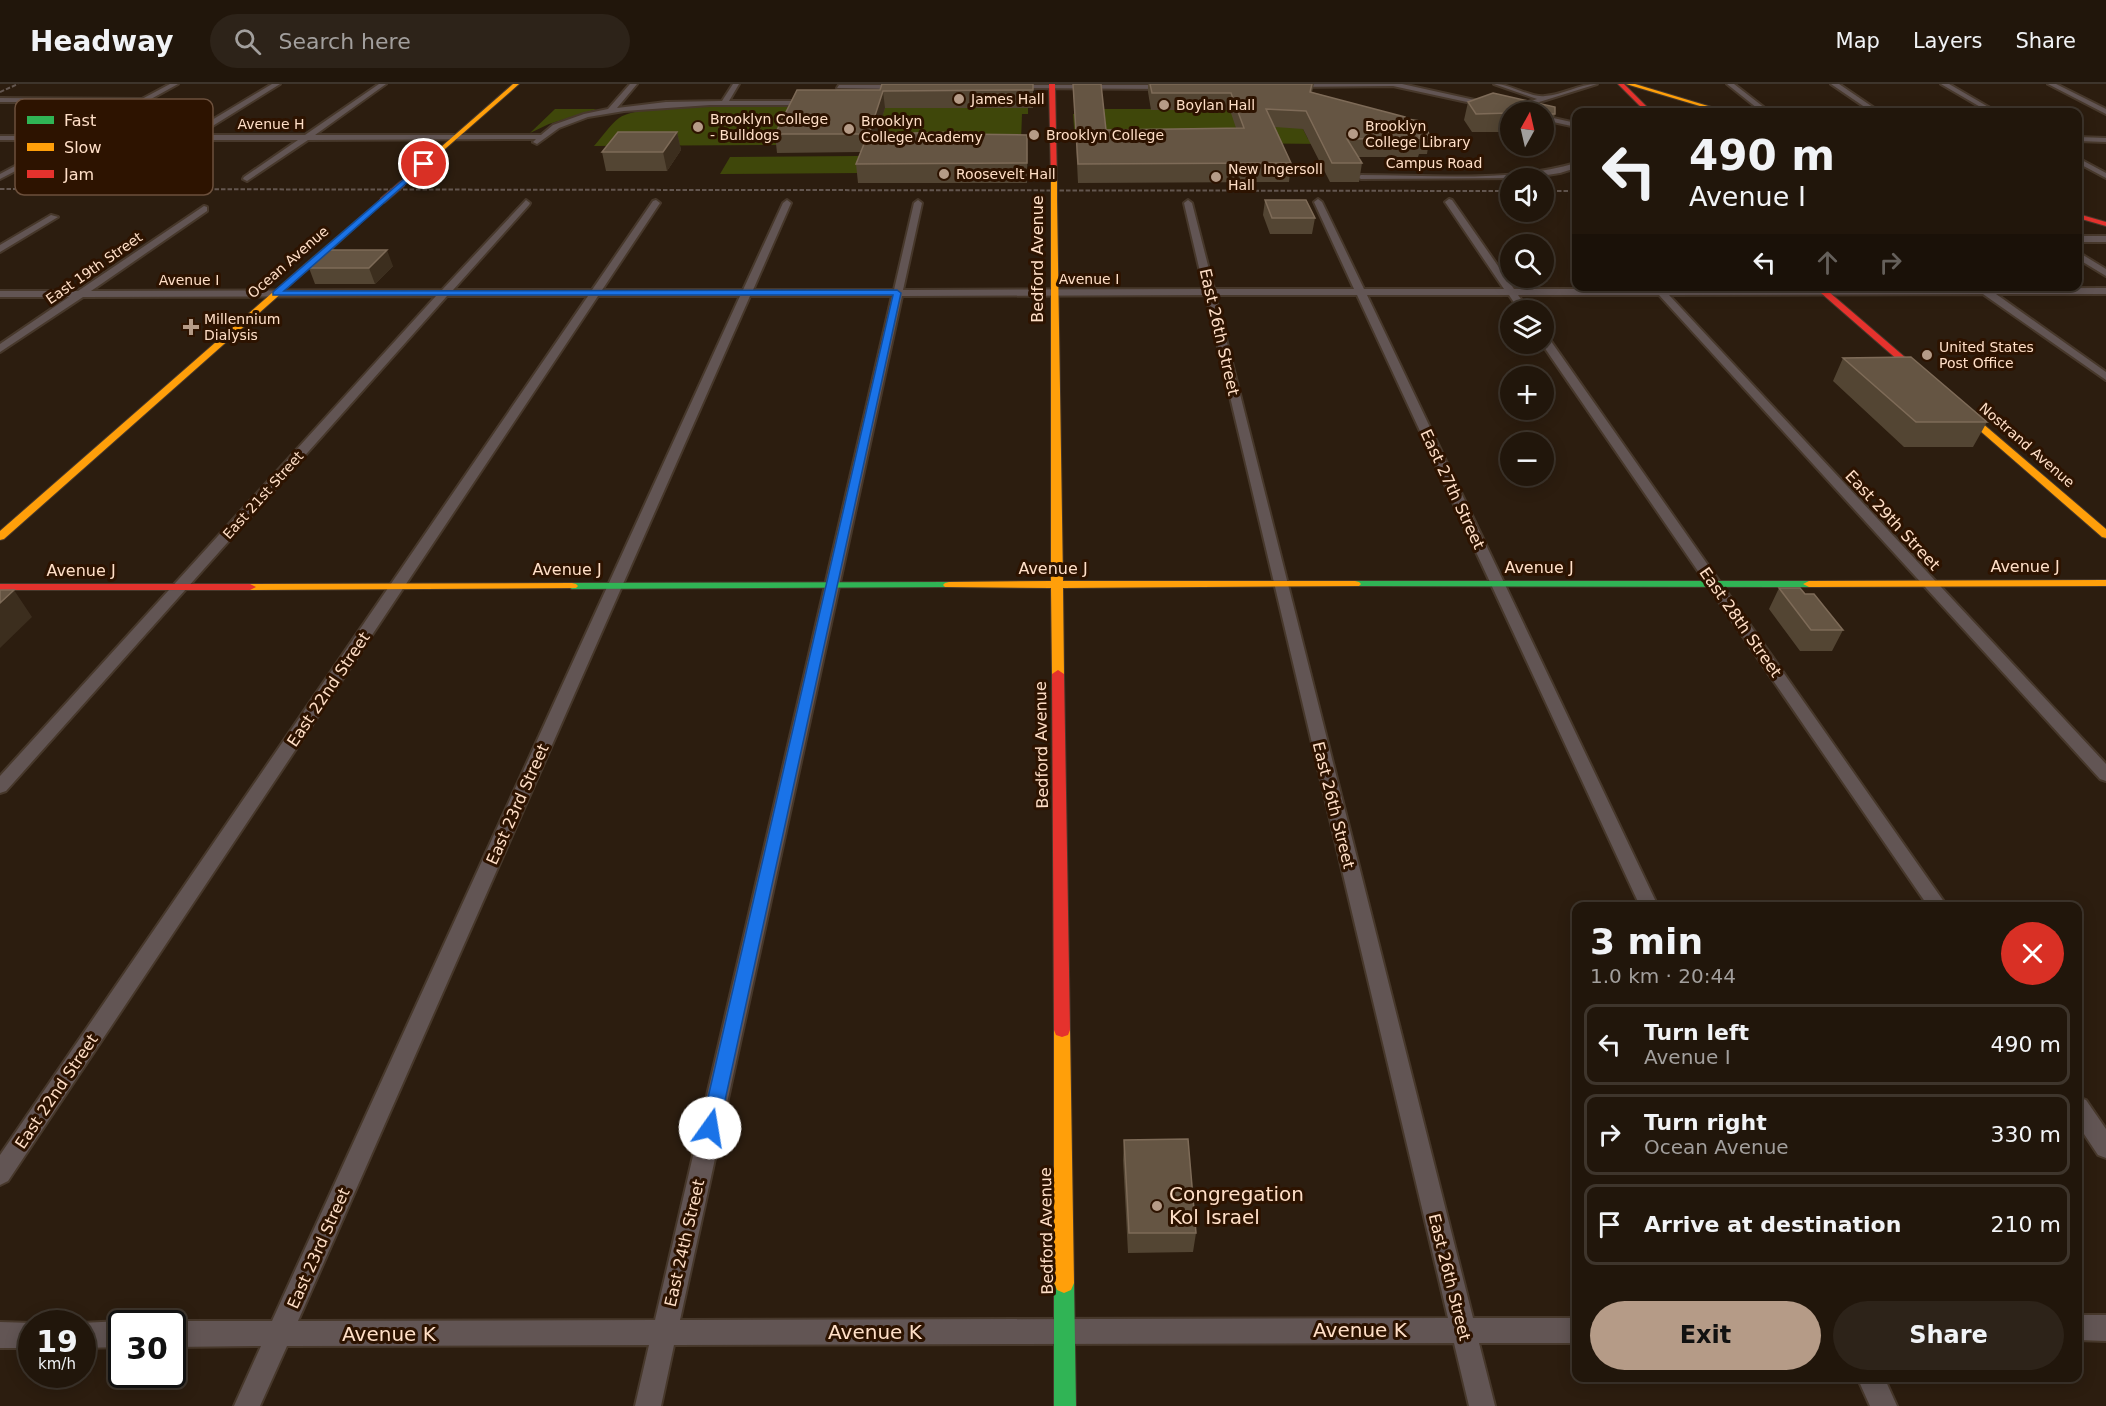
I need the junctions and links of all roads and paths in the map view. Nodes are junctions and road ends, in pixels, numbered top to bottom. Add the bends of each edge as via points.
1 (164, 84) edge
2 (175, 84) edge
3 (277, 84) edge
4 (383, 84) edge
5 (516, 84) edge
6 (633, 84) edge
7 (736, 84) edge
8 (1393, 84) edge
9 (1497, 84) edge
10 (1594, 84) edge
11 (1621, 84) edge
12 (1629, 84) edge
13 (1730, 84) edge
14 (1834, 84) edge
15 (1944, 84) edge
16 (2051, 84) edge
17 (840, 85) edge
18 (1052, 85) edge
19 (1160, 85) edge
20 (1281, 86) edge
21 (906, 87) edge
22 (1006, 87) edge
23 (1175, 87) edge
24 (835, 96) edge
25 (134, 99) edge
26 (146, 99) edge
27 (1544, 99) junction
28 (1534, 102) edge
29 (817, 103) edge
30 (723, 104) junction
31 (1500, 108) edge
32 (1645, 108) edge
33 (1711, 108) edge
34 (1761, 108) edge
35 (1870, 108) edge
36 (1986, 108) edge
37 (610, 111) junction
38 (2106, 112) edge
39 (1554, 120) edge
40 (213, 123) edge
41 (1572, 124) edge
42 (213, 138) edge
43 (306, 138) junction
44 (455, 138) junction
45 (2082, 139) edge
46 (2106, 140) edge
47 (15, 161) edge
48 (2082, 162) edge
49 (1572, 166) edge
50 (0, 169) edge
51 (15, 169) edge
52 (2106, 176) edge
53 (0, 177) edge
54 (1361, 177) edge
55 (247, 178) dead end
56 (918, 202) dead end
57 (1318, 202) dead end
58 (1449, 202) dead end
59 (526, 203) dead end
60 (656, 203) dead end
61 (787, 203) dead end
62 (1188, 203) dead end
63 (204, 208) dead end
64 (54, 217) dead end
65 (2082, 217) edge
66 (2106, 224) edge
67 (2082, 239) edge
68 (2106, 239) edge
69 (0, 249) edge
70 (2082, 258) edge
71 (2106, 273) edge
72 (1572, 291) edge
73 (1661, 291) edge
74 (1822, 291) edge
75 (1985, 291) edge
76 (2082, 291) edge
77 (2106, 291) edge
78 (1054, 292) junction
79 (1210, 292) junction
80 (1361, 292) junction
81 (1511, 292) junction
82 (445, 293) junction
83 (596, 293) junction
84 (746, 293) junction
85 (897, 293) junction
86 (0, 294) edge
87 (80, 294) junction
88 (276, 294) junction
89 (1517, 300) edge
90 (0, 350) edge
91 (1554, 353) edge
92 (2106, 377) edge
93 (2106, 535) edge
94 (0, 537) edge
95 (1713, 583) junction
96 (1929, 583) junction
97 (2106, 583) edge
98 (1280, 584) junction
99 (1498, 584) junction
100 (615, 585) junction
101 (832, 585) junction
102 (1056, 585) junction
103 (180, 586) junction
104 (397, 586) junction
105 (0, 587) edge
106 (2106, 775) edge
107 (0, 787) edge
108 (1647, 902) edge
109 (1935, 902) edge
110 (2082, 1113) edge
111 (2106, 1148) edge
112 (0, 1174) edge
113 (2082, 1328) edge
114 (2106, 1328) edge
115 (1463, 1330) junction
116 (1572, 1330) edge
117 (1064, 1331) junction
118 (664, 1333) junction
119 (186, 1334) edge
120 (279, 1334) junction
121 (0, 1335) edge
122 (18, 1335) edge
123 (1872, 1382) edge
124 (247, 1406) edge
125 (648, 1406) edge
126 (1065, 1406) edge
127 (1482, 1406) edge
128 (1884, 1406) edge

1 - 25 street
2 - 26 street
3 - 40 street
4 - 43 street
5 - 44 main road, Ocean Avenue
6 - 37 street
7 - 30 street
8 - 20 street
8 - 31 street
9 - 27 street
10 - 27 street
11 - 32 main road
12 - 33 main road
13 - 34 street
14 - 35 street
15 - 36 street
16 - 38 street
17 - 21 street
17 - 24 street
18 - 19 street
18 - 22 street
18 - 78 main road, Bedford Avenue, bridge
19 - 23 street
27 - 28 street
29 - 30 street
30 - 37 street
37 - 44 street, Avenue H via 568,122 539,140
39 - 41 street
42 - 43 street, Avenue H
43 - 44 street, Avenue H
43 - 55 street
44 - 88 main road, Ocean Avenue, bridge
45 - 46 street
47 - 50 street
48 - 52 street
49 - 54 street, Campus Road via 1522,177
51 - 53 street
56 - 85 street, East 24th Street
57 - 80 street, East 27th Street
58 - 81 street
59 - 82 street, East 21st Street
60 - 83 street, East 22nd Street
61 - 84 street, East 23rd Street
62 - 79 street, East 26th Street
63 - 87 street, East 19th Street
64 - 69 street
65 - 66 main road
67 - 68 street
70 - 71 street
72 - 81 street, Avenue I
73 - 96 street, East 29th Street
74 - 93 main road, Nostrand Avenue
75 - 92 street
76 - 77 street, Avenue I
78 - 79 street, Avenue I
78 - 85 street, Avenue I
78 - 102 main road, Bedford Avenue
79 - 80 street, Avenue I
79 - 98 street, East 26th Street
80 - 81 street, Avenue I
80 - 99 street, East 27th Street
81 - 89 street
82 - 83 street, Avenue I
82 - 88 street, Avenue I
82 - 103 street, East 21st Street
83 - 84 street, Avenue I
83 - 104 street, East 22nd Street
84 - 85 street, Avenue I
84 - 100 street, East 23rd Street
85 - 101 street, East 24th Street
86 - 87 street, Avenue I
87 - 88 street, Avenue I
87 - 90 street, East 19th Street
88 - 94 main road, Ocean Avenue
91 - 95 street, East 28th Street
95 - 96 main road, Avenue J
95 - 99 main road, Avenue J
95 - 109 street, East 28th Street
96 - 97 main road, Avenue J
96 - 106 street, East 29th Street
98 - 99 main road, Avenue J
98 - 102 main road, Avenue J
98 - 115 street, East 26th Street
99 - 108 street, East 27th Street
100 - 101 main road, Avenue J
100 - 104 main road, Avenue J
100 - 120 street, East 23rd Street
101 - 102 main road, Avenue J
101 - 118 street, East 24th Street
102 - 117 main road, Bedford Avenue
103 - 104 main road, Avenue J
103 - 105 main road, Avenue J
103 - 107 street, East 21st Street
104 - 112 street, East 22nd Street
110 - 111 street
113 - 114 street
115 - 116 street, Avenue K
115 - 117 street, Avenue K
115 - 127 street, East 26th Street
117 - 118 street, Avenue K
117 - 126 main road, Bedford Avenue
118 - 120 street, Avenue K
118 - 125 street, East 24th Street
119 - 120 street, Avenue K
120 - 124 street, East 23rd Street
121 - 122 street
123 - 128 street

